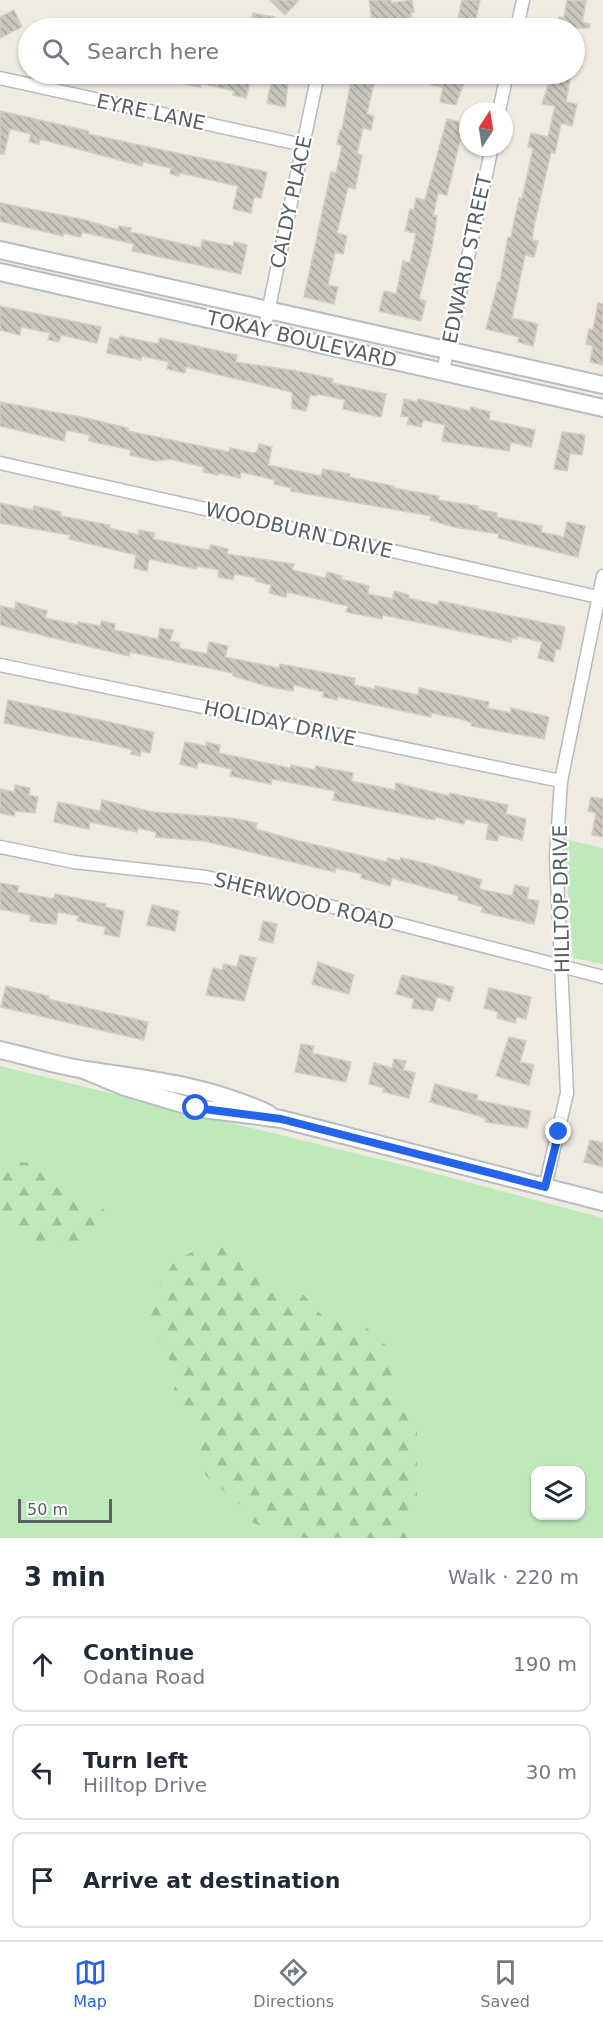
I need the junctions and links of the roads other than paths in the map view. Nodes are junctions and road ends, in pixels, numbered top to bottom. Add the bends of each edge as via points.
1 (523, 0) edge
2 (519, 18) edge
3 (0, 78) edge
4 (18, 82) edge
5 (27, 84) edge
6 (316, 84) edge
7 (505, 84) edge
8 (501, 102) edge
9 (303, 145) junction
10 (490, 156) edge
11 (0, 250) edge
12 (0, 272) edge
13 (268, 310) junction
14 (264, 331) junction
15 (448, 351) junction
16 (443, 371) junction
17 (603, 385) edge
18 (603, 408) edge
19 (0, 463) edge
20 (603, 576) edge
21 (598, 597) junction
22 (0, 665) edge
23 (561, 781) junction
24 (0, 847) edge
25 (562, 968) junction
26 (603, 977) edge
27 (0, 1050) edge
28 (545, 1187) junction
29 (603, 1202) edge

1 - 2 street
3 - 4 street, EYRE LANE
5 - 9 street, EYRE LANE
6 - 9 street, CALDY PLACE
7 - 8 street
9 - 13 street, CALDY PLACE
10 - 15 street, EDWARD STREET
11 - 13 street, TOKAY BOULEVARD
12 - 14 street, TOKAY BOULEVARD
13 - 14 street, CALDY PLACE
13 - 15 street, TOKAY BOULEVARD
14 - 16 street, TOKAY BOULEVARD
15 - 16 street, EDWARD STREET
15 - 17 street, TOKAY BOULEVARD
16 - 18 street, TOKAY BOULEVARD
19 - 21 street, WOODBURN DRIVE
20 - 21 street, HILLTOP DRIVE
21 - 23 street, HILLTOP DRIVE
22 - 23 street, HOLIDAY DRIVE
23 - 25 street, HILLTOP DRIVE via 556,857
24 - 25 street, SHERWOOD ROAD via 74,862 206,877
25 - 26 street, SHERWOOD ROAD
25 - 28 street, HILLTOP DRIVE via 567,1093
27 - 28 street via 84,1070 171,1082 243,1101 281,1119
28 - 29 street

